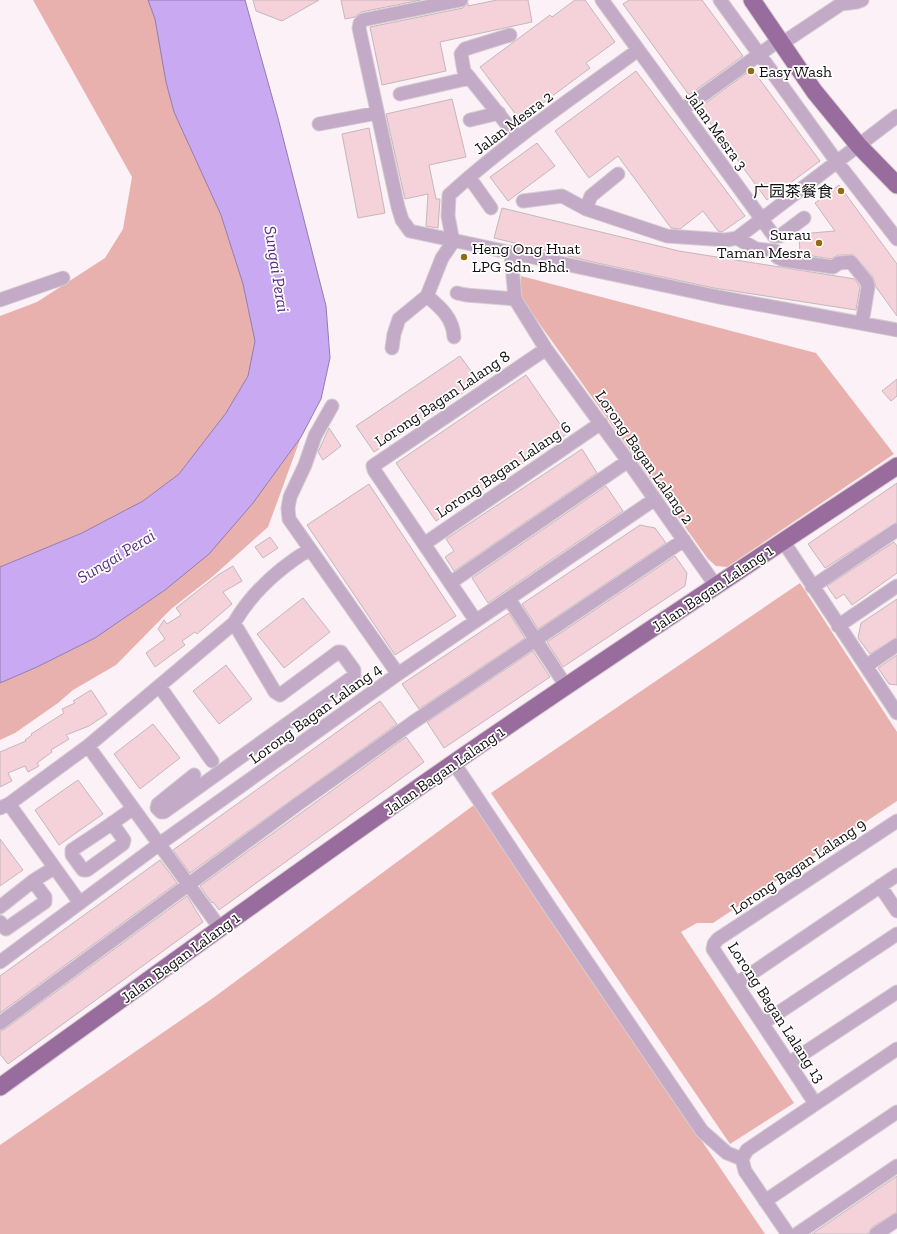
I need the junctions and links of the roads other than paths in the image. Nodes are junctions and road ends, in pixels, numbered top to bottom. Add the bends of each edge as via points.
1 (461, 0) edge
2 (602, 0) edge
3 (720, 0) edge
4 (752, 0) edge
5 (827, 0) edge
6 (862, 0) edge
7 (825, 14) junction
8 (510, 35) dead end
9 (779, 42) junction
10 (638, 50) junction
11 (758, 55) junction
12 (470, 78) junction
13 (400, 94) dead end
14 (682, 110) junction
15 (377, 113) junction
16 (499, 113) junction
17 (897, 116) edge
18 (470, 120) dead end
19 (319, 124) dead end
20 (518, 138) junction
21 (859, 146) junction
22 (837, 162) junction
23 (618, 174) dead end
24 (469, 177) junction
25 (897, 185) edge
26 (523, 201) dead end
27 (491, 208) dead end
28 (586, 209) junction
29 (804, 218) dead end
30 (762, 220) junction
31 (737, 238) junction
32 (897, 239) edge
33 (453, 242) junction
34 (511, 253) junction
35 (63, 278) dead end
36 (457, 293) dead end
37 (427, 296) junction
38 (515, 299) junction
39 (0, 300) edge
40 (862, 323) junction
41 (897, 330) edge
42 (454, 337) dead end
43 (392, 348) dead end
44 (546, 349) junction
45 (332, 406) dead end
46 (601, 423) junction
47 (628, 461) junction
48 (897, 466) edge
49 (655, 499) junction
50 (896, 533) edge
51 (684, 540) junction
52 (783, 541) junction
53 (424, 544) junction
54 (310, 549) junction
55 (450, 583) junction
56 (716, 586) junction
57 (897, 586) edge
58 (812, 587) junction
59 (508, 599) junction
60 (476, 620) junction
61 (234, 623) junction
62 (838, 626) junction
63 (535, 640) junction
64 (897, 645) edge
65 (866, 666) junction
66 (398, 674) junction
67 (566, 686) junction
68 (160, 687) junction
69 (896, 708) edge
70 (88, 746) junction
71 (212, 761) dead end
72 (454, 763) junction
73 (194, 775) dead end
74 (4, 806) edge
75 (132, 809) junction
76 (897, 821) edge
77 (112, 823) dead end
78 (158, 845) junction
79 (54, 868) junction
80 (897, 875) edge
81 (33, 881) junction
82 (189, 884) junction
83 (880, 886) junction
84 (80, 903) junction
85 (0, 907) edge
86 (897, 911) edge
87 (0, 922) edge
88 (220, 928) junction
89 (897, 934) edge
90 (718, 939) joint
91 (0, 962) edge
92 (736, 984) junction
93 (897, 992) edge
94 (0, 1023) edge
95 (763, 1023) junction
96 (897, 1049) edge
97 (789, 1063) junction
98 (0, 1087) edge
99 (815, 1103) junction
100 (897, 1112) edge
101 (742, 1159) junction
102 (897, 1166) edge
103 (765, 1201) junction
104 (897, 1220) edge
105 (788, 1234) edge
106 (797, 1234) edge
107 (876, 1234) edge

1 - 15 street via 363,20 360,23
2 - 10 street, Jalan Mesra 3
3 - 11 street
4 - 9 main road
5 - 7 street
6 - 7 street via 841,4
7 - 9 street
8 - 12 street via 465,49 461,54 464,71
9 - 11 street
9 - 21 main road via 814,91
10 - 14 street, Jalan Mesra 3
10 - 20 street, Jalan Mesra 2
11 - 14 street
11 - 22 street
12 - 13 street
12 - 16 street
14 - 30 street, Jalan Mesra 3
15 - 19 street
15 - 33 street via 402,220 410,231
16 - 18 street
16 - 20 street
17 - 21 street
20 - 24 street, Jalan Mesra 2
21 - 22 street
21 - 25 main road
22 - 30 street
22 - 32 street
23 - 28 street via 591,196
24 - 27 street
24 - 33 street, Jalan Mesra 2 via 449,195 448,216
26 - 28 street via 562,196
28 - 31 street via 667,236 726,240
29 - 30 street, Jalan Mesra 3 via 780,236 774,236
30 - 31 street
31 - 40 street via 756,249 775,251 777,257 783,260 833,267 839,263 851,262 868,287
33 - 34 street
33 - 37 street via 442,258
34 - 38 street
34 - 40 street via 719,297
35 - 39 street
36 - 38 street via 466,296
37 - 42 street via 449,319 454,328
37 - 43 street via 399,319
38 - 44 street, Lorong Bagan Lalang 2
40 - 41 street
44 - 46 street, Lorong Bagan Lalang 2
44 - 53 street, Lorong Bagan Lalang 8 via 373,466
45 - 54 street via 315,436 288,508 290,519
46 - 47 street, Lorong Bagan Lalang 2
46 - 53 street, Lorong Bagan Lalang 6
47 - 49 street, Lorong Bagan Lalang 2
47 - 55 street
48 - 52 main road, Jalan Bagan Lalang 1
49 - 51 street, Lorong Bagan Lalang 2
49 - 59 street, Lorong Bagan Lalang 4
50 - 58 street
51 - 56 street, Lorong Bagan Lalang 2
51 - 63 street
52 - 56 main road, Jalan Bagan Lalang 1
52 - 58 street
53 - 55 street, Lorong Bagan Lalang 8
54 - 61 street via 294,558 262,586
54 - 66 street
55 - 60 street, Lorong Bagan Lalang 8
56 - 67 main road, Jalan Bagan Lalang 1
57 - 62 street
58 - 62 street
59 - 60 street, Lorong Bagan Lalang 4
59 - 63 street
60 - 66 street, Lorong Bagan Lalang 4
61 - 68 street
61 - 73 street via 275,692 280,695 338,652 341,652 354,670 354,676 161,812 158,804
62 - 65 street
63 - 67 street
63 - 82 street via 412,723
64 - 65 street
65 - 69 street
66 - 78 street, Lorong Bagan Lalang 4
67 - 72 main road, Jalan Bagan Lalang 1
68 - 70 street
68 - 71 street
70 - 74 street
70 - 75 street
72 - 88 main road, Jalan Bagan Lalang 1
72 - 101 street via 702,1130 727,1153
74 - 79 street
75 - 77 street
75 - 78 street
76 - 90 street, Lorong Bagan Lalang 9
78 - 82 street
78 - 84 street, Lorong Bagan Lalang 4
79 - 81 street
79 - 84 street
80 - 83 street
81 - 85 street
81 - 87 street via 46,897 45,902 9,928 6,929
82 - 88 street
82 - 94 street
83 - 86 street
83 - 92 street
84 - 91 street, Lorong Bagan Lalang 4
88 - 98 main road, Jalan Bagan Lalang 1
89 - 95 street
90 - 92 street, Lorong Bagan Lalang 13 via 713,949
92 - 95 street, Lorong Bagan Lalang 13
93 - 97 street
95 - 97 street, Lorong Bagan Lalang 13
96 - 99 street
97 - 99 street, Lorong Bagan Lalang 13
99 - 101 street via 747,1150
100 - 103 street
101 - 103 street via 745,1170
102 - 106 street
103 - 105 street
104 - 107 street

